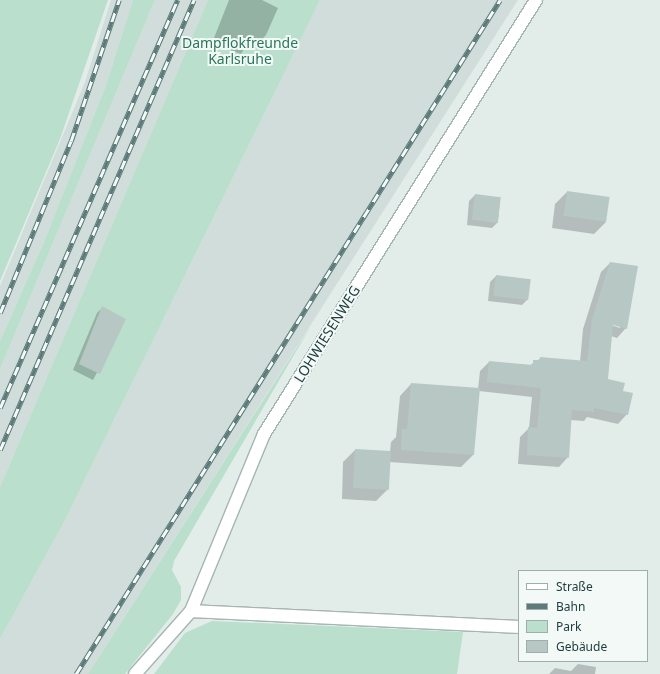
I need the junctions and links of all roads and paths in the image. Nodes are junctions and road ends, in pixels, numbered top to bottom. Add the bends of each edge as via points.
1 (536, 0) edge
2 (191, 611) junction
3 (518, 627) edge
4 (135, 674) edge

1 - 2 lane, LOHWIESENWEG via 264,434
2 - 3 lane
2 - 4 lane, LOHWIESENWEG

